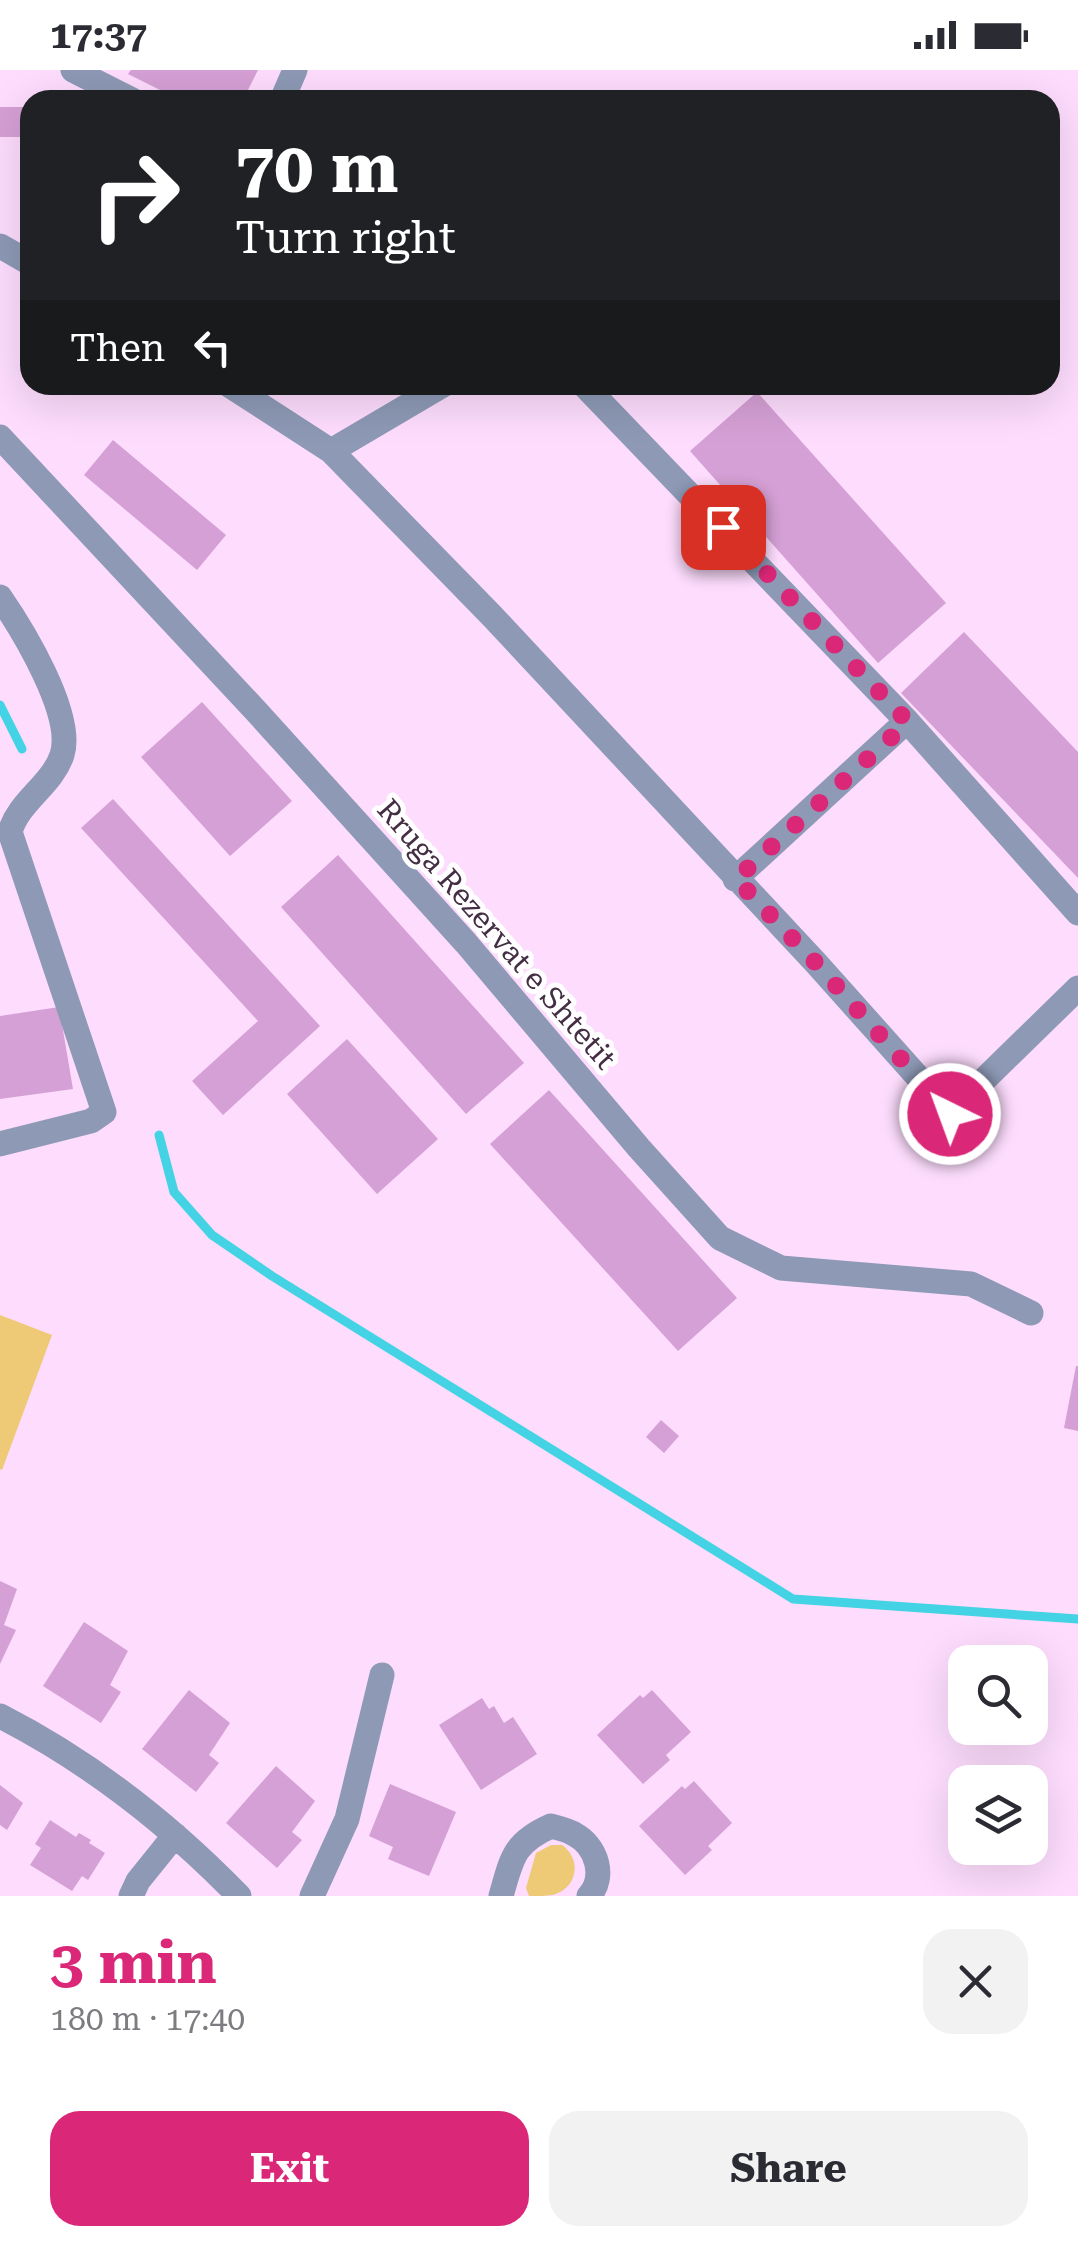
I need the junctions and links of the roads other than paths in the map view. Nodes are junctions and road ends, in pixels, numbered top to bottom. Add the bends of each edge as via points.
1 (73, 70) edge
2 (112, 90) edge
3 (245, 395) edge
4 (426, 395) edge
5 (594, 395) edge
6 (0, 437) edge
7 (332, 451) junction
8 (0, 596) edge
9 (908, 722) junction
10 (5, 834) edge
11 (736, 879) junction
12 (1078, 912) edge
13 (1078, 988) edge
14 (0, 1144) edge
15 (1031, 1313) dead end
16 (382, 1675) dead end
17 (0, 1716) edge
18 (175, 1834) junction
19 (131, 1896) edge
20 (239, 1896) edge
21 (312, 1896) edge
22 (501, 1896) edge
23 (589, 1896) edge

1 - 2 street
3 - 7 street
4 - 7 street
5 - 9 street
6 - 15 street, Rruga Rezervat e Shtetit via 466,943 720,1238 781,1268 971,1284
7 - 11 street
8 - 10 street via 42,666 60,718 63,753
9 - 11 street
9 - 12 street
10 - 14 street via 104,1112
11 - 13 street via 950,1114
16 - 21 street via 347,1819
17 - 18 street via 128,1796
18 - 19 street
18 - 20 street
22 - 23 street via 511,1860 528,1836 551,1826 576,1834 590,1849 599,1868

